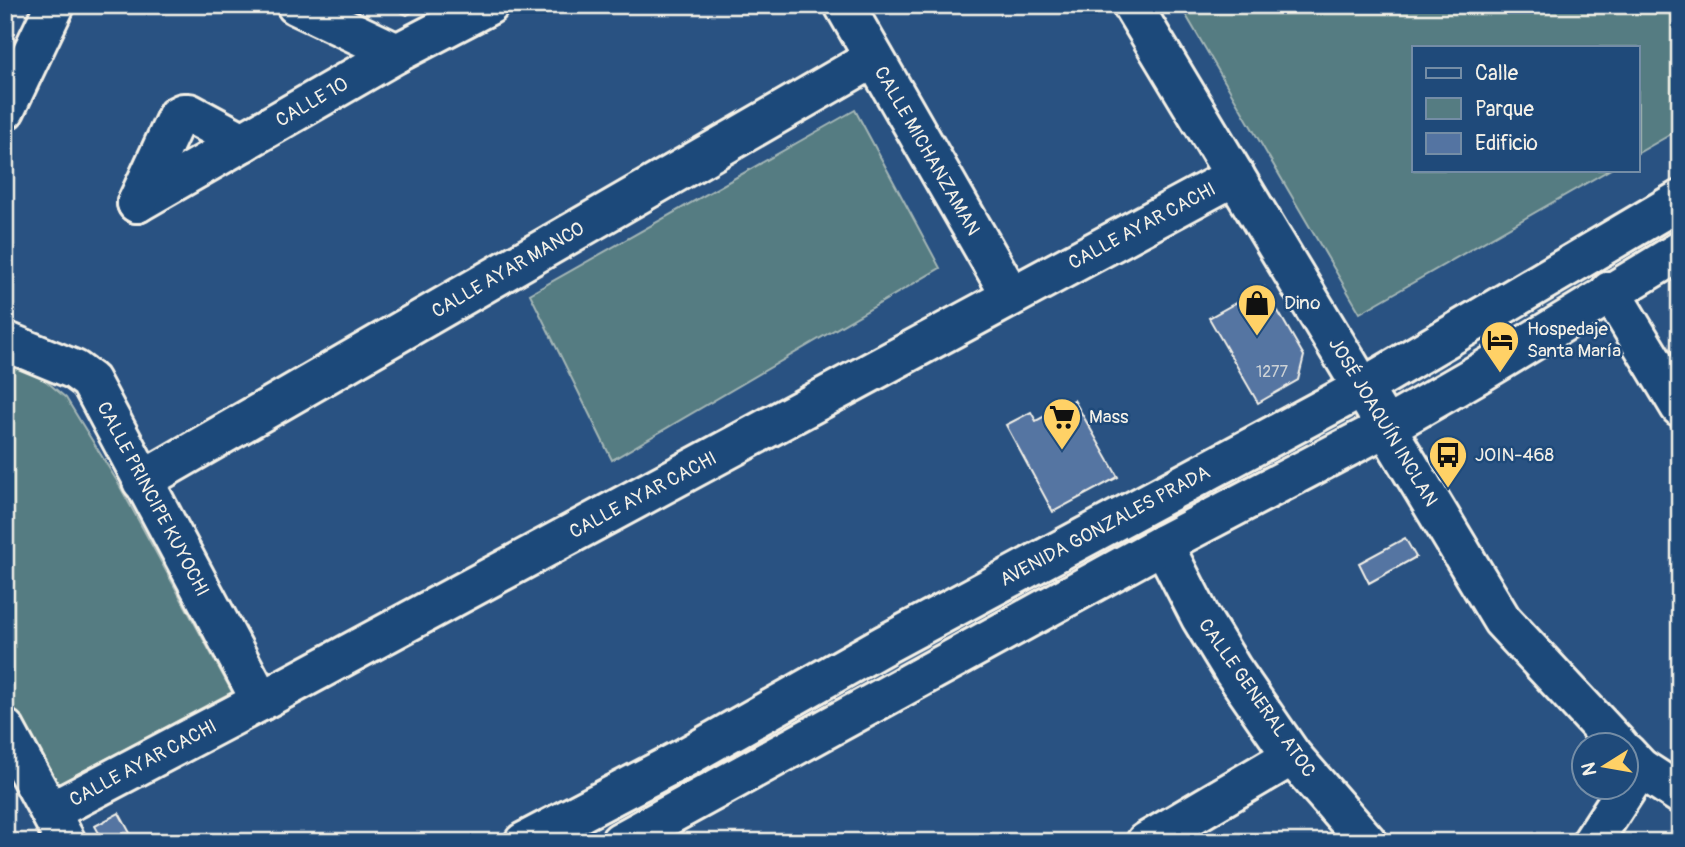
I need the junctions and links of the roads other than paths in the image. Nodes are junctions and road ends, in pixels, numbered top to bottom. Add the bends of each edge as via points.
1 (55, 5) edge
2 (296, 5) edge
3 (489, 5) edge
4 (844, 5) edge
5 (1132, 5) edge
6 (397, 53) junction
7 (874, 58) junction
8 (5, 110) edge
9 (243, 142) junction
10 (1235, 176) junction
11 (1680, 200) edge
12 (1680, 251) edge
13 (1610, 291) junction
14 (1012, 296) junction
15 (5, 341) edge
16 (1362, 388) junction
17 (1680, 407) edge
18 (1386, 427) junction
19 (142, 481) junction
20 (1163, 544) junction
21 (261, 701) junction
22 (5, 729) edge
23 (1607, 732) edge
24 (1292, 756) junction
25 (1640, 764) edge
26 (1680, 794) edge
27 (1609, 802) edge
28 (58, 827) edge
29 (524, 842) edge
30 (620, 842) edge
31 (1146, 842) edge
32 (1367, 842) edge
33 (1592, 842) edge

1 - 8 street
2 - 6 street
3 - 6 street, CALLE 10
4 - 7 street, CALLE MICHANZAMAN
5 - 10 street, JOSÉ JOAQUÍN INCLAN
6 - 9 street, CALLE 10
7 - 14 street, CALLE MICHANZAMAN
7 - 19 street, CALLE AYAR MANCO
9 - 9 street, CALLE 10 via 137,203 177,116 190,113
10 - 14 street, CALLE AYAR CACHI
10 - 16 street, JOSÉ JOAQUÍN INCLAN
11 - 16 street, AVENIDA GONZALES PRADA
12 - 13 street
13 - 17 street
13 - 18 street
14 - 21 street, CALLE AYAR CACHI
15 - 19 street, CALLE PRINCIPE KUYOCHI via 87,377
16 - 18 street, JOSÉ JOAQUÍN INCLAN
16 - 29 street, AVENIDA GONZALES PRADA
18 - 20 street
18 - 23 street, JOSÉ JOAQUÍN INCLAN via 1503,620
19 - 21 street, CALLE PRINCIPE KUYOCHI
20 - 24 street, CALLE GENERAL ATOC via 1232,669
20 - 30 street
21 - 28 street, CALLE AYAR CACHI
22 - 28 street
24 - 31 street
24 - 32 street, CALLE GENERAL ATOC
25 - 26 street, JOSÉ JOAQUÍN INCLAN
27 - 33 street

